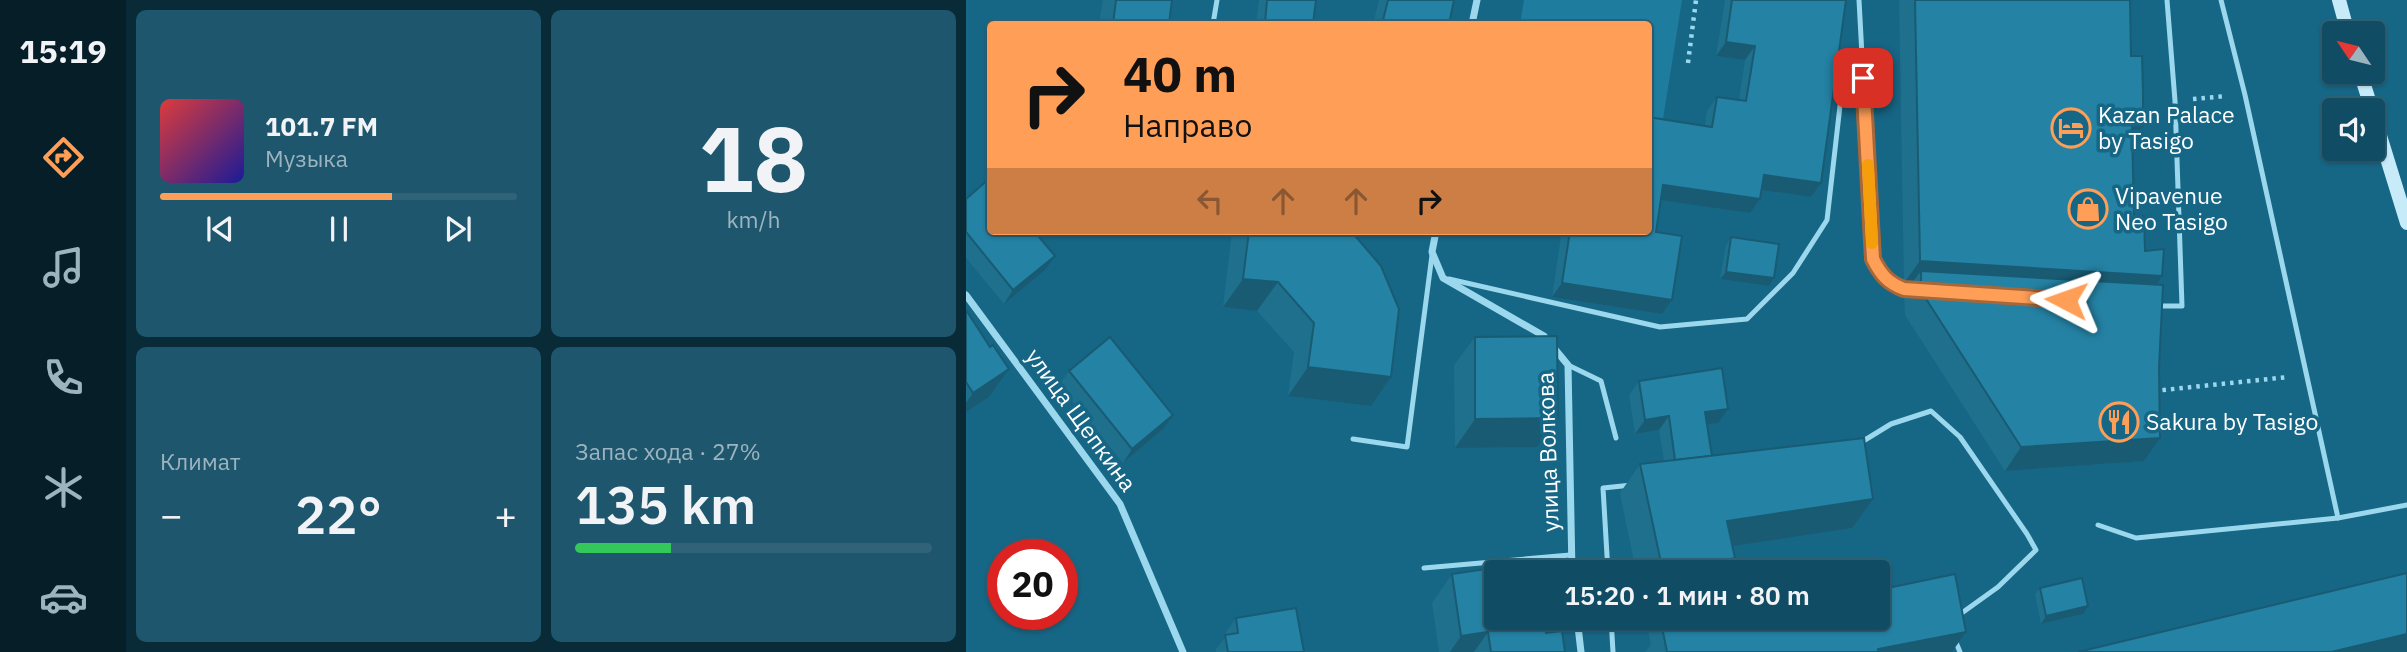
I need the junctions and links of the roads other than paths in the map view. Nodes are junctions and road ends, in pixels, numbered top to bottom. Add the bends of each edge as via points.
1 (1217, 0) edge
2 (1477, 0) edge
3 (1859, 0) edge
4 (2167, 0) edge
5 (2221, 0) edge
6 (2339, 0) edge
7 (1214, 21) edge
8 (1473, 21) edge
9 (2345, 21) edge
10 (1842, 88) dead end
11 (2385, 151) edge
12 (2407, 223) edge
13 (1435, 235) edge
14 (1432, 252) junction
15 (1443, 278) junction
16 (1917, 290) dead end
17 (966, 295) edge
18 (2147, 305) edge
19 (1568, 365) junction
20 (1616, 438) dead end
21 (1353, 439) dead end
22 (1858, 444) edge
23 (1642, 484) edge
24 (2407, 505) edge
25 (2338, 518) junction
26 (2098, 525) dead end
27 (1570, 555) junction
28 (1571, 560) edge
29 (1607, 560) edge
30 (1424, 568) dead end
31 (1948, 623) edge
32 (1578, 630) edge
33 (1612, 630) edge
34 (1952, 633) edge
35 (1183, 652) edge
36 (1581, 652) edge
37 (1614, 652) edge
38 (1960, 652) edge

1 - 7 lane
2 - 8 street
3 - 16 lane via 1873,259 1880,275 1892,285
4 - 18 lane via 2182,306
5 - 25 lane
6 - 9 main road
10 - 15 lane via 1827,220 1793,273 1747,319 1660,327
11 - 12 main road
13 - 14 street
14 - 15 street
14 - 21 lane via 1407,447
15 - 19 street, улица Волкова via 1544,336
17 - 35 street, улица Щепкина via 1121,504
19 - 20 lane via 1601,381
19 - 27 street, улица Волкова
22 - 31 lane via 1891,424 1931,411 1960,437 2036,550 1998,587
23 - 29 lane via 1603,488
24 - 25 lane
25 - 26 lane via 2136,538
27 - 28 street, улица Волкова
27 - 30 lane
32 - 36 street
33 - 37 lane
34 - 38 lane

